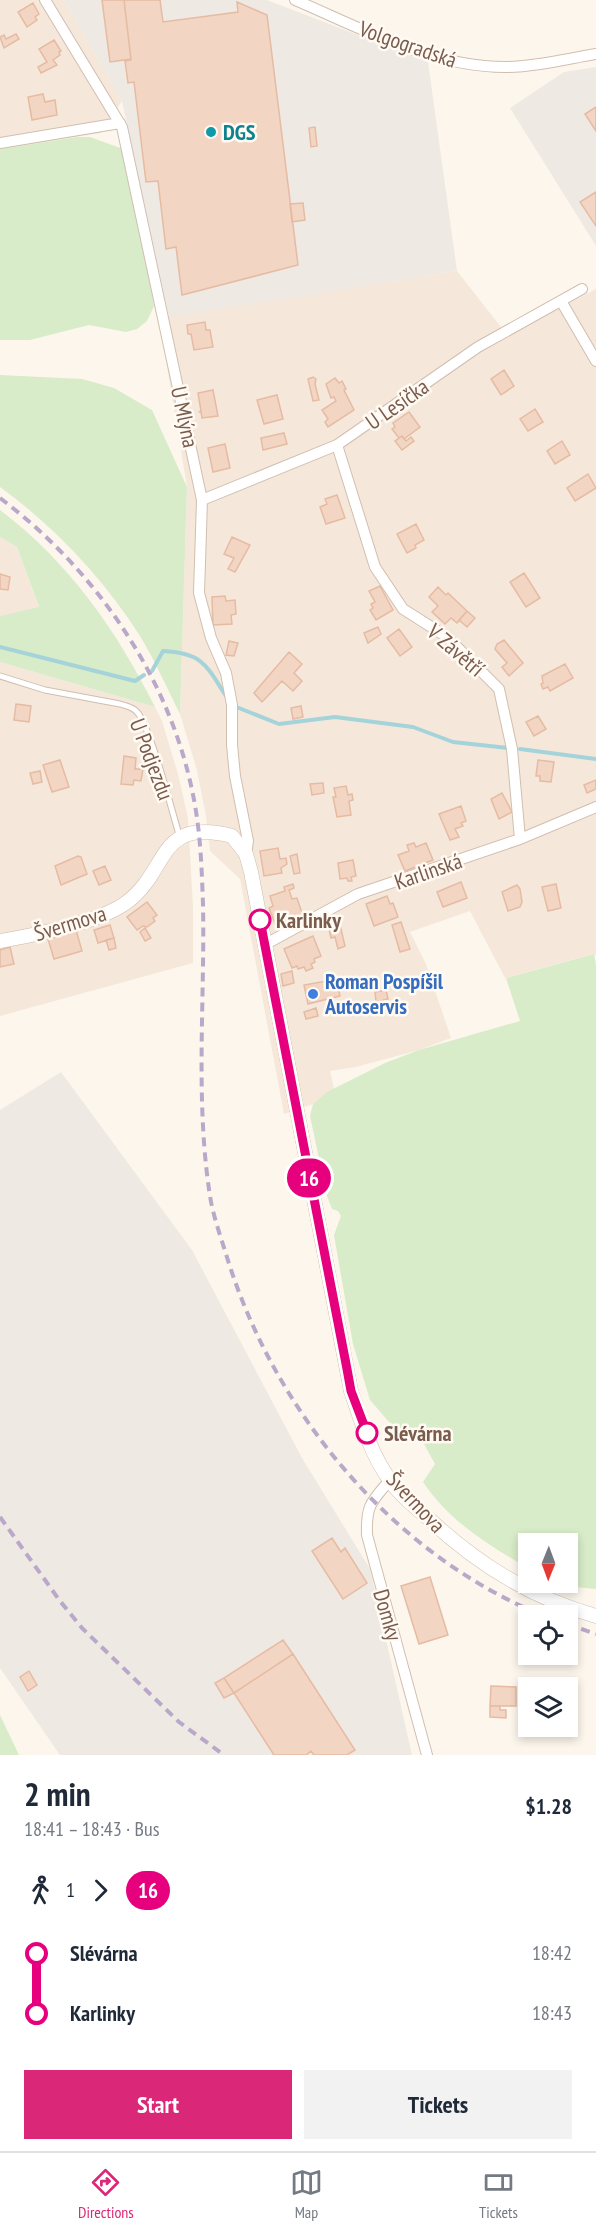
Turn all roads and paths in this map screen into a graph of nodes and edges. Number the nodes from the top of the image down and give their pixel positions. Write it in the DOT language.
graph roads {
  1 [pos="45,0"];
  2 [pos="295,0"];
  3 [pos="596,54"];
  4 [pos="120,123"];
  5 [pos="0,143"];
  6 [pos="582,290"];
  7 [pos="561,301"];
  8 [pos="596,362"];
  9 [pos="337,445"];
  10 [pos="202,500"];
  11 [pos="0,676"];
  12 [pos="596,807"];
  13 [pos="180,838"];
  14 [pos="520,839"];
  15 [pos="246,854"];
  16 [pos="0,941"];
  17 [pos="264,945"];
  18 [pos="390,1480"];
  19 [pos="596,1616"];
  20 [pos="427,1755"];
  1 -- 4 [label="street, U Mlýna"];
  2 -- 3 [label="street, Volgogradská"];
  4 -- 5 [label="street"];
  4 -- 10 [label="street, U Mlýna"];
  6 -- 7 [label="street, U Lesíčka"];
  7 -- 8 [label="street"];
  7 -- 9 [label="street, U Lesíčka"];
  9 -- 10 [label="street, U Lesíčka"];
  9 -- 14 [label="street, V Závětří"];
  10 -- 15 [label="street, U Mlýna"];
  11 -- 13 [label="lane, U Podjezdu"];
  12 -- 14 [label="street, Karlinská"];
  13 -- 15 [label="street"];
  13 -- 16 [label="street, Švermova"];
  14 -- 17 [label="street, Karlinská"];
  15 -- 17 [label="street, Švermova"];
  17 -- 18 [label="street, Švermova"];
  18 -- 19 [label="street, Švermova"];
  18 -- 20 [label="street, Domky"];
}
